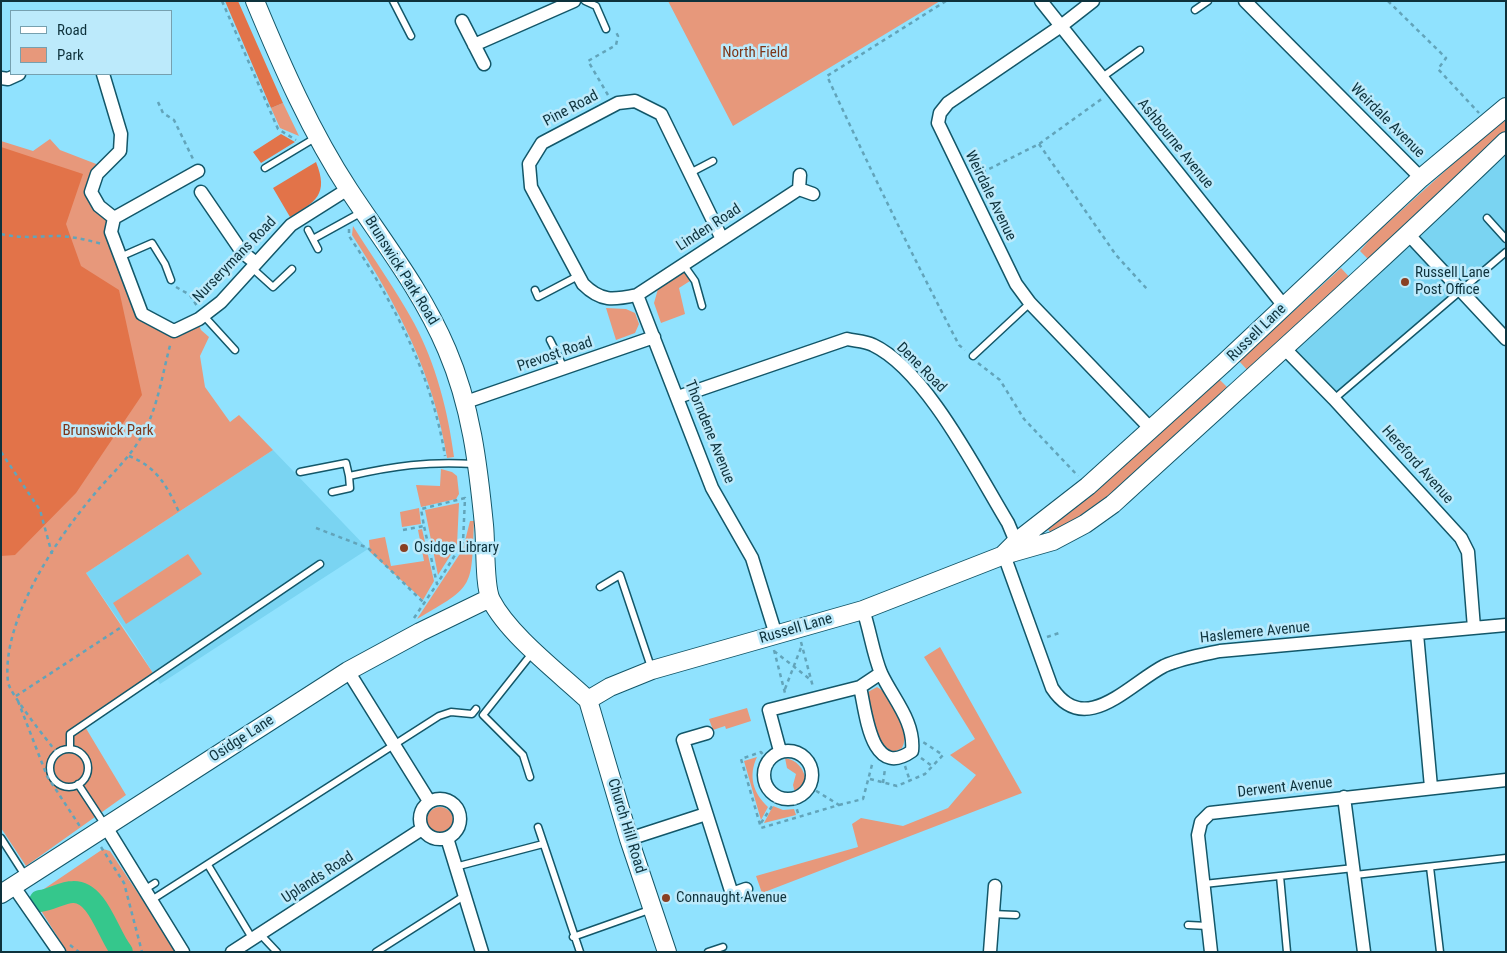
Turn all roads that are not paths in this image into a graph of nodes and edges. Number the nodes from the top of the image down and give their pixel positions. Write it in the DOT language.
graph roads {
  1 [pos="255,1"];
  2 [pos="393,1"];
  3 [pos="574,1"];
  4 [pos="585,1"];
  5 [pos="1041,1"];
  6 [pos="1093,1"];
  7 [pos="1208,1"];
  8 [pos="1245,1"];
  9 [pos="1195,10"];
  10 [pos="462,21"];
  11 [pos="606,26"];
  12 [pos="1061,26"];
  13 [pos="411,36"];
  14 [pos="474,45"];
  15 [pos="1140,50"];
  16 [pos="484,64"];
  17 [pos="17,75"];
  18 [pos="103,75"];
  19 [pos="1,78"];
  20 [pos="1102,78"];
  21 [pos="1506,106"];
  22 [pos="311,140"];
  23 [pos="1505,144"];
  24 [pos="713,161"];
  25 [pos="265,168"];
  26 [pos="198,171"];
  27 [pos="690,173"];
  28 [pos="800,175"];
  29 [pos="1421,178"];
  30 [pos="348,189"];
  31 [pos="798,189"];
  32 [pos="201,192"];
  33 [pos="813,194"];
  34 [pos="356,215"];
  35 [pos="114,218"];
  36 [pos="1487,218"];
  37 [pos="308,230"];
  38 [pos="1409,235"];
  39 [pos="722,238"];
  40 [pos="313,239"];
  41 [pos="1506,239"];
  42 [pos="318,249"];
  43 [pos="1506,252"];
  44 [pos="117,253"];
  45 [pos="1342,254"];
  46 [pos="683,264"];
  47 [pos="254,266"];
  48 [pos="292,269"];
  49 [pos="1362,275"];
  50 [pos="578,276"];
  51 [pos="171,280"];
  52 [pos="535,290"];
  53 [pos="1462,290"];
  54 [pos="636,295"];
  55 [pos="1030,303"];
  56 [pos="702,306"];
  57 [pos="1284,306"];
  58 [pos="204,316"];
  59 [pos="654,337"];
  60 [pos="1506,338"];
  61 [pos="550,340"];
  62 [pos="1285,348"];
  63 [pos="235,350"];
  64 [pos="973,356"];
  65 [pos="1224,363"];
  66 [pos="565,369"];
  67 [pos="1242,386"];
  68 [pos="678,397"];
  69 [pos="1334,399"];
  70 [pos="466,402"];
  71 [pos="1151,429"];
  72 [pos="478,465"];
  73 [pos="300,472"];
  74 [pos="349,476"];
  75 [pos="332,492"];
  76 [pos="1016,542"];
  77 [pos="1004,555"];
  78 [pos="320,564"];
  79 [pos="600,586"];
  80 [pos="490,598"];
  81 [pos="863,610"];
  82 [pos="1506,625"];
  83 [pos="1474,628"];
  84 [pos="1417,634"];
  85 [pos="773,641"];
  86 [pos="534,650"];
  87 [pos="652,670"];
  88 [pos="348,671"];
  89 [pos="881,673"];
  90 [pos="860,688"];
  91 [pos="588,700"];
  92 [pos="476,710"];
  93 [pos="707,733"];
  94 [pos="394,746"];
  95 [pos="70,749"];
  96 [pos="780,751"];
  97 [pos="530,777"];
  98 [pos="1506,780"];
  99 [pos="78,784"];
  100 [pos="1431,787"];
  101 [pos="1344,797"];
  102 [pos="429,801"];
  103 [pos="706,814"];
  104 [pos="106,827"];
  105 [pos="538,827"];
  106 [pos="422,829"];
  107 [pos="1,838"];
  108 [pos="447,838"];
  109 [pos="629,839"];
  110 [pos="543,844"];
  111 [pos="1506,858"];
  112 [pos="208,866"];
  113 [pos="455,867"];
  114 [pos="1430,867"];
  115 [pos="1354,871"];
  116 [pos="1280,876"];
  117 [pos="155,883"];
  118 [pos="1204,884"];
  119 [pos="14,886"];
  120 [pos="995,886"];
  121 [pos="746,889"];
  122 [pos="147,895"];
  123 [pos="464,896"];
  124 [pos="652,910"];
  125 [pos="1016,915"];
  126 [pos="989,919"];
  127 [pos="1188,925"];
  128 [pos="1208,926"];
  129 [pos="256,936"];
  130 [pos="574,937"];
  131 [pos="723,947"];
  132 [pos="59,952"];
  133 [pos="182,952"];
  134 [pos="232,952"];
  135 [pos="276,952"];
  136 [pos="376,952"];
  137 [pos="482,952"];
  138 [pos="580,952"];
  139 [pos="667,952"];
  140 [pos="708,952"];
  141 [pos="990,952"];
  142 [pos="1211,952"];
  143 [pos="1287,952"];
  144 [pos="1364,952"];
  145 [pos="1440,952"];
  1 -- 22 [label="main road, Brunswick Park Road"];
  2 -- 13 [label="lane"];
  3 -- 14 [label="street"];
  4 -- 11 [label="lane"];
  5 -- 12 [label="street, Ashbourne Avenue"];
  6 -- 12 [label="street, Weirdale Avenue"];
  7 -- 9 [label="lane"];
  8 -- 29 [label="street, Weirdale Avenue"];
  10 -- 14 [label="street"];
  12 -- 20 [label="street, Ashbourne Avenue"];
  12 -- 55 [label="street, Weirdale Avenue"];
  14 -- 16 [label="street"];
  15 -- 20 [label="lane"];
  17 -- 19 [label="street"];
  18 -- 35 [label="street"];
  20 -- 57 [label="street, Ashbourne Avenue"];
  21 -- 29 [label="main road, Russell Lane"];
  22 -- 25 [label="lane"];
  22 -- 30 [label="main road, Brunswick Park Road"];
  23 -- 38 [label="main road, Russell Lane"];
  24 -- 27 [label="lane"];
  26 -- 35 [label="street"];
  27 -- 39 [label="street, Pine Road"];
  27 -- 50 [label="street, Pine Road"];
  28 -- 31 [label="street"];
  29 -- 45 [label="main road, Russell Lane"];
  30 -- 34 [label="main road, Brunswick Park Road"];
  30 -- 47 [label="street, Nurserymans Road"];
  31 -- 33 [label="street"];
  31 -- 39 [label="street, Linden Road"];
  32 -- 47 [label="street"];
  34 -- 40 [label="lane"];
  34 -- 70 [label="main road, Brunswick Park Road"];
  35 -- 44 [label="street"];
  36 -- 41 [label="lane"];
  37 -- 40 [label="lane"];
  38 -- 49 [label="main road, Russell Lane"];
  38 -- 53 [label="street"];
  39 -- 46 [label="street, Linden Road"];
  40 -- 42 [label="lane"];
  43 -- 53 [label="lane"];
  44 -- 51 [label="lane"];
  44 -- 58 [label="street, Nurserymans Road"];
  45 -- 49 [label="main road"];
  45 -- 57 [label="main road, Russell Lane"];
  46 -- 54 [label="street, Linden Road"];
  46 -- 56 [label="lane"];
  47 -- 48 [label="lane"];
  47 -- 58 [label="street, Nurserymans Road"];
  49 -- 62 [label="main road, Russell Lane"];
  50 -- 52 [label="lane"];
  50 -- 54 [label="street, Pine Road"];
  53 -- 60 [label="street"];
  53 -- 69 [label="lane"];
  54 -- 59 [label="street, Thorndene Avenue"];
  55 -- 64 [label="lane"];
  55 -- 71 [label="street, Weirdale Avenue"];
  57 -- 65 [label="main road, Russell Lane"];
  58 -- 63 [label="lane"];
  59 -- 66 [label="street, Prevost Road"];
  59 -- 68 [label="street, Thorndene Avenue"];
  61 -- 66 [label="lane"];
  62 -- 67 [label="main road, Russell Lane"];
  62 -- 69 [label="street, Hereford Avenue"];
  65 -- 67 [label="main road"];
  65 -- 71 [label="main road, Russell Lane"];
  66 -- 70 [label="street, Prevost Road"];
  67 -- 77 [label="main road, Russell Lane"];
  68 -- 76 [label="street, Dene Road"];
  68 -- 85 [label="street, Thorndene Avenue"];
  69 -- 83 [label="street, Hereford Avenue"];
  70 -- 72 [label="main road, Brunswick Park Road"];
  71 -- 76 [label="main road, Russell Lane"];
  72 -- 74 [label="lane"];
  72 -- 80 [label="main road, Brunswick Park Road"];
  73 -- 74 [label="lane"];
  74 -- 75 [label="lane"];
  76 -- 77 [label="main road, Russell Lane"];
  77 -- 81 [label="main road, Russell Lane"];
  77 -- 84 [label="street, Haslemere Avenue"];
  78 -- 95 [label="lane"];
  79 -- 87 [label="lane"];
  80 -- 86 [label="main road, Brunswick Park Road"];
  80 -- 88 [label="main road, Osidge Lane"];
  81 -- 85 [label="main road, Russell Lane"];
  81 -- 89 [label="street"];
  82 -- 83 [label="street, Haslemere Avenue"];
  83 -- 84 [label="street, Haslemere Avenue"];
  84 -- 100 [label="street"];
  85 -- 87 [label="main road, Russell Lane"];
  86 -- 91 [label="main road, Brunswick Park Road"];
  86 -- 97 [label="lane"];
  87 -- 91 [label="main road, Russell Lane"];
  88 -- 94 [label="street"];
  88 -- 104 [label="main road, Osidge Lane"];
  89 -- 90 [label="street"];
  89 -- 90 [label="street"];
  90 -- 96 [label="street"];
  91 -- 109 [label="main road, Church Hill Road"];
  92 -- 94 [label="lane"];
  93 -- 103 [label="street"];
  94 -- 102 [label="street"];
  94 -- 112 [label="lane"];
  95 -- 99 [label="lane"];
  95 -- 99 [label="lane"];
  96 -- 96 [label="street"];
  98 -- 100 [label="street, Derwent Avenue"];
  99 -- 104 [label="lane"];
  100 -- 101 [label="street, Derwent Avenue"];
  101 -- 115 [label="street"];
  101 -- 118 [label="street, Derwent Avenue"];
  102 -- 106 [label="street"];
  102 -- 108 [label="street"];
  103 -- 109 [label="street"];
  103 -- 121 [label="street"];
  104 -- 119 [label="main road, Osidge Lane"];
  104 -- 122 [label="street"];
  105 -- 110 [label="lane"];
  106 -- 108 [label="street"];
  106 -- 129 [label="street, Uplands Road"];
  107 -- 119 [label="lane"];
  108 -- 113 [label="street"];
  109 -- 124 [label="main road, Church Hill Road"];
  110 -- 113 [label="lane"];
  110 -- 130 [label="lane"];
  111 -- 114 [label="lane"];
  112 -- 122 [label="lane"];
  112 -- 129 [label="lane"];
  113 -- 123 [label="street"];
  114 -- 115 [label="lane"];
  114 -- 145 [label="lane"];
  115 -- 116 [label="lane"];
  115 -- 144 [label="street"];
  116 -- 118 [label="lane"];
  116 -- 143 [label="lane"];
  117 -- 122 [label="lane"];
  118 -- 128 [label="street, Derwent Avenue"];
  119 -- 132 [label="street"];
  120 -- 126 [label="street"];
  122 -- 133 [label="street"];
  123 -- 136 [label="lane"];
  123 -- 137 [label="street"];
  124 -- 130 [label="lane"];
  124 -- 139 [label="main road, Church Hill Road"];
  125 -- 126 [label="lane"];
  126 -- 141 [label="street"];
  127 -- 128 [label="lane"];
  128 -- 142 [label="street, Derwent Avenue"];
  129 -- 134 [label="street, Uplands Road"];
  129 -- 135 [label="lane"];
  130 -- 138 [label="lane"];
  131 -- 140 [label="lane"];
}
